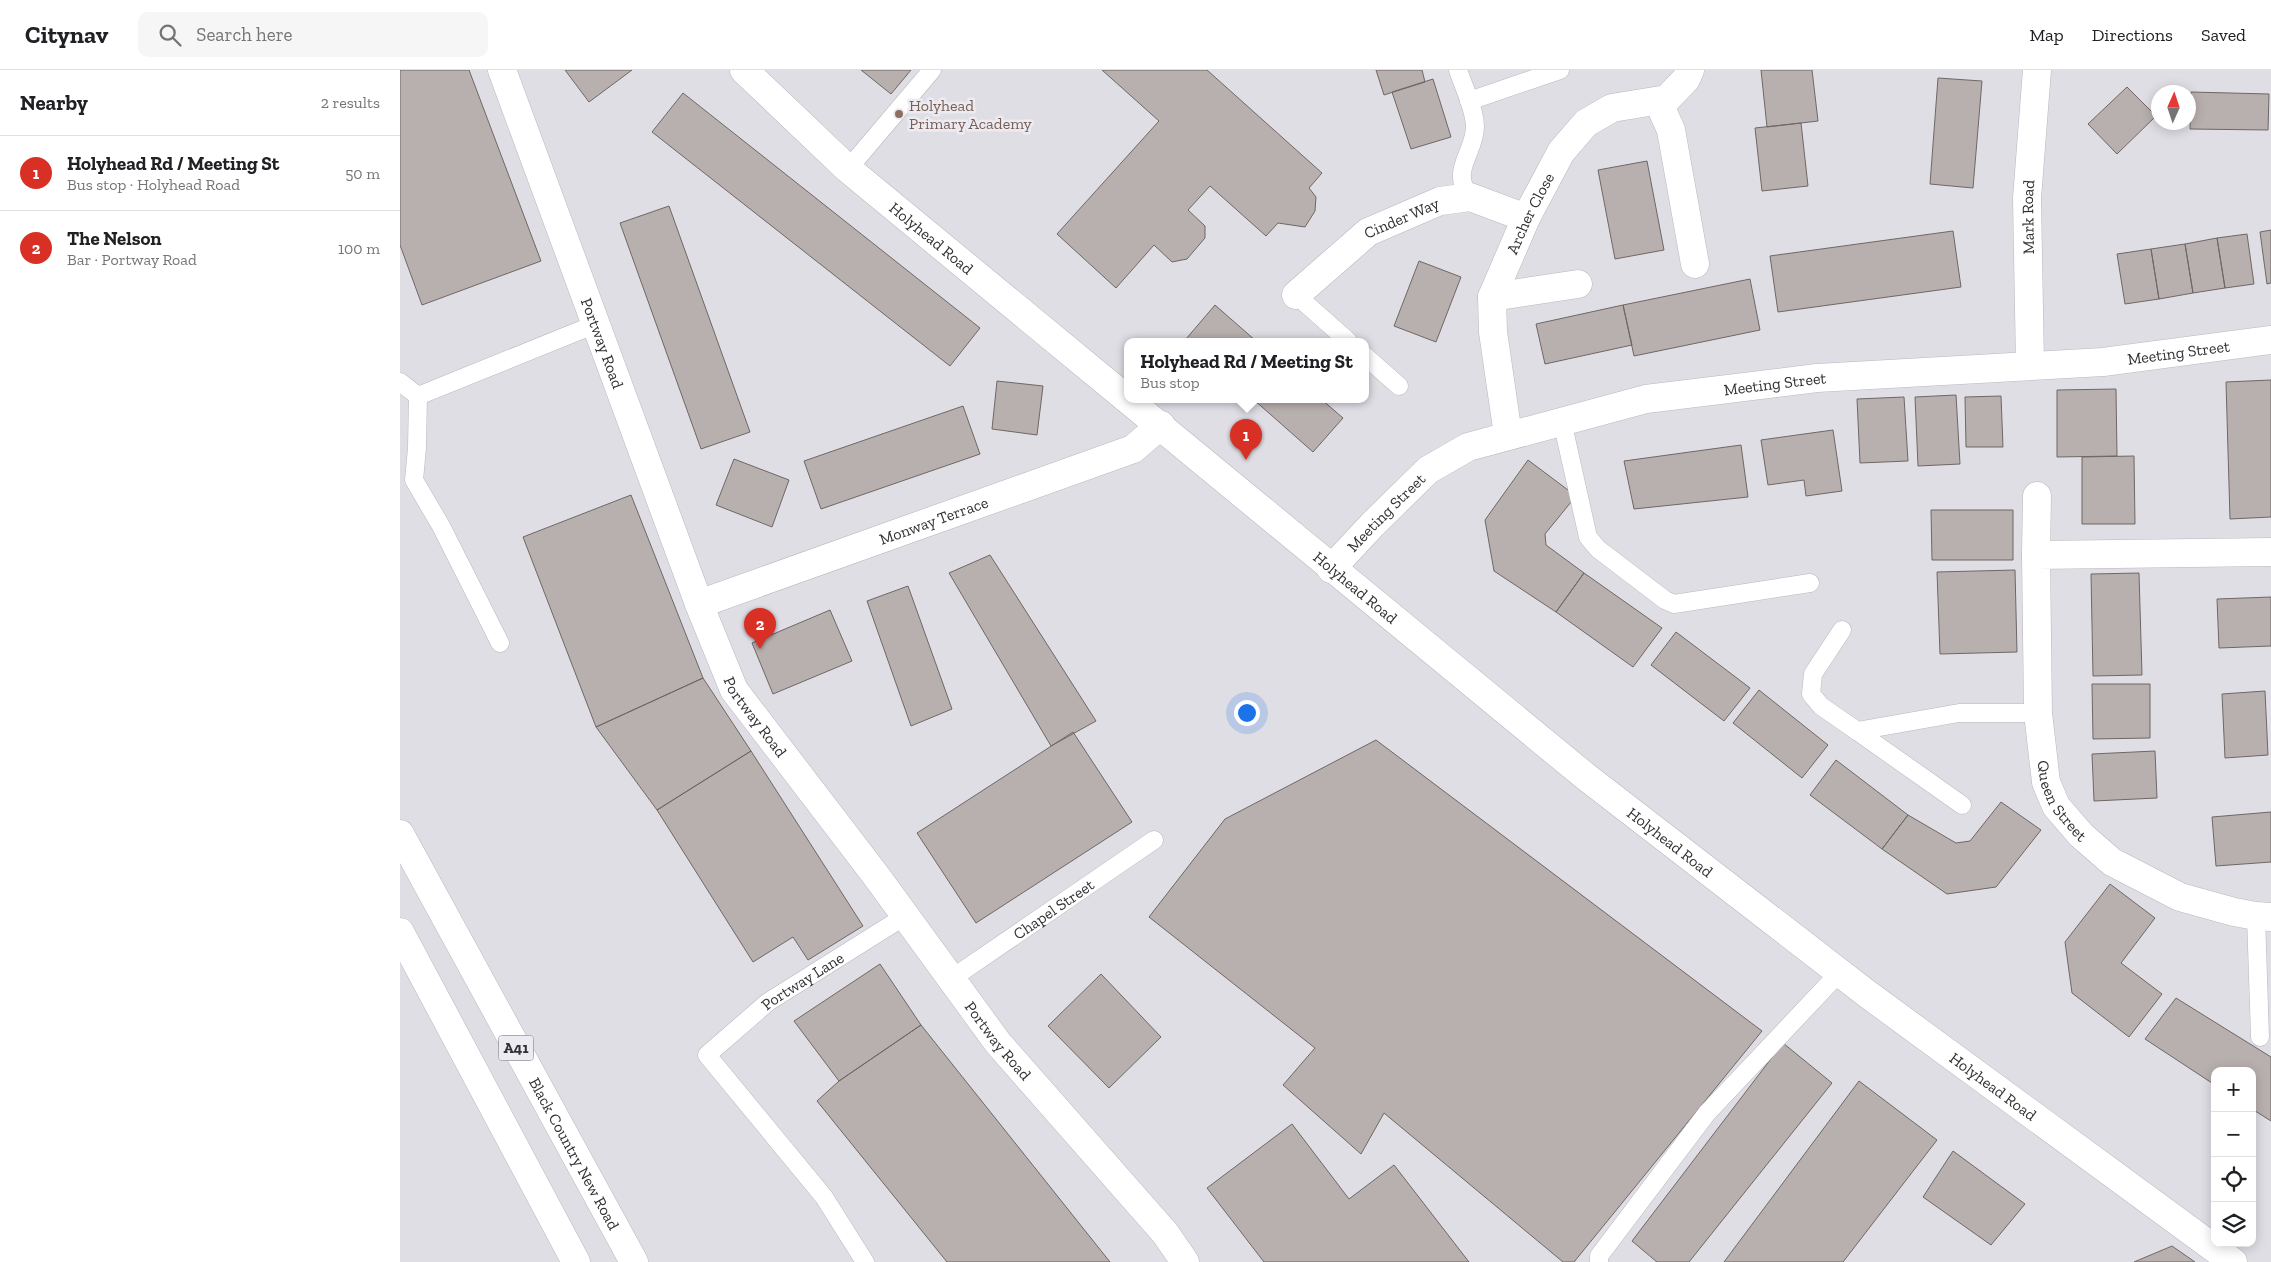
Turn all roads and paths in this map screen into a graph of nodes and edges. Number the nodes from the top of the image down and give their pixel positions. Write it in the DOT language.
graph roads {
  1 [pos="502,70"];
  2 [pos="744,70"];
  3 [pos="932,70"];
  4 [pos="1458,70"];
  5 [pos="1560,70"];
  6 [pos="1690,70"];
  7 [pos="2037,70"];
  8 [pos="1469,101"];
  9 [pos="1658,101"];
  10 [pos="848,169"];
  11 [pos="1470,196"];
  12 [pos="1526,218"];
  13 [pos="1695,264"];
  14 [pos="1578,284"];
  15 [pos="1296,295"];
  16 [pos="1492,297"];
  17 [pos="596,324"];
  18 [pos="1345,338"];
  19 [pos="2271,340"];
  20 [pos="1369,360"];
  21 [pos="2030,365"];
  22 [pos="400,382"];
  23 [pos="1398,386"];
  24 [pos="418,396"];
  25 [pos="1124,397"];
  26 [pos="1132,403"];
  27 [pos="1562,421"];
  28 [pos="1161,425"];
  29 [pos="1508,434"];
  30 [pos="2037,496"];
  31 [pos="2271,552"];
  32 [pos="2036,555"];
  33 [pos="1331,569"];
  34 [pos="1810,583"];
  35 [pos="699,604"];
  36 [pos="1842,630"];
  37 [pos="500,643"];
  38 [pos="2038,713"];
  39 [pos="1857,731"];
  40 [pos="1962,805"];
  41 [pos="400,834"];
  42 [pos="1154,840"];
  43 [pos="905,916"];
  44 [pos="2264,916"];
  45 [pos="400,932"];
  46 [pos="1839,973"];
  47 [pos="951,979"];
  48 [pos="2260,1037"];
  49 [pos="576,1262"];
  50 [pos="634,1262"];
  51 [pos="865,1262"];
  52 [pos="1185,1262"];
  53 [pos="1599,1262"];
  54 [pos="2233,1262"];
  1 -- 17 [label="main road, Portway Road"];
  2 -- 10 [label="main road, Holyhead Road"];
  3 -- 10 [label="lane"];
  4 -- 8 [label="lane"];
  5 -- 8 [label="lane"];
  6 -- 9 [label="main road, Archer Close"];
  7 -- 21 [label="main road, Mark Road"];
  8 -- 11 [label="lane"];
  9 -- 12 [label="main road, Archer Close"];
  9 -- 13 [label="main road"];
  10 -- 25 [label="main road, Holyhead Road"];
  11 -- 12 [label="main road, Cinder Way"];
  11 -- 15 [label="main road, Cinder Way"];
  12 -- 16 [label="main road, Archer Close"];
  14 -- 16 [label="main road"];
  15 -- 18 [label="lane"];
  16 -- 29 [label="main road, Archer Close"];
  17 -- 24 [label="lane"];
  17 -- 35 [label="main road, Portway Road"];
  19 -- 21 [label="main road, Meeting Street"];
  20 -- 23 [label="lane"];
  21 -- 27 [label="main road, Meeting Street"];
  22 -- 24 [label="lane"];
  24 -- 37 [label="lane"];
  26 -- 28 [label="main road, Holyhead Road"];
  27 -- 29 [label="main road, Meeting Street"];
  27 -- 34 [label="lane"];
  28 -- 33 [label="main road, Holyhead Road"];
  28 -- 35 [label="main road, Monway Terrace"];
  29 -- 33 [label="main road, Meeting Street"];
  30 -- 32 [label="main road, Queen Street"];
  31 -- 32 [label="main road"];
  32 -- 38 [label="main road, Queen Street"];
  33 -- 46 [label="main road, Holyhead Road"];
  35 -- 43 [label="main road, Portway Road"];
  36 -- 39 [label="lane"];
  38 -- 39 [label="lane"];
  38 -- 44 [label="main road, Queen Street"];
  39 -- 40 [label="lane"];
  41 -- 50 [label="main road, Black Country New Road / A41"];
  42 -- 47 [label="lane, Chapel Street"];
  43 -- 47 [label="main road, Portway Road"];
  43 -- 51 [label="lane, Portway Lane"];
  44 -- 48 [label="lane"];
  45 -- 49 [label="main road"];
  46 -- 53 [label="lane"];
  46 -- 54 [label="main road, Holyhead Road"];
  47 -- 52 [label="main road, Portway Road"];
}
